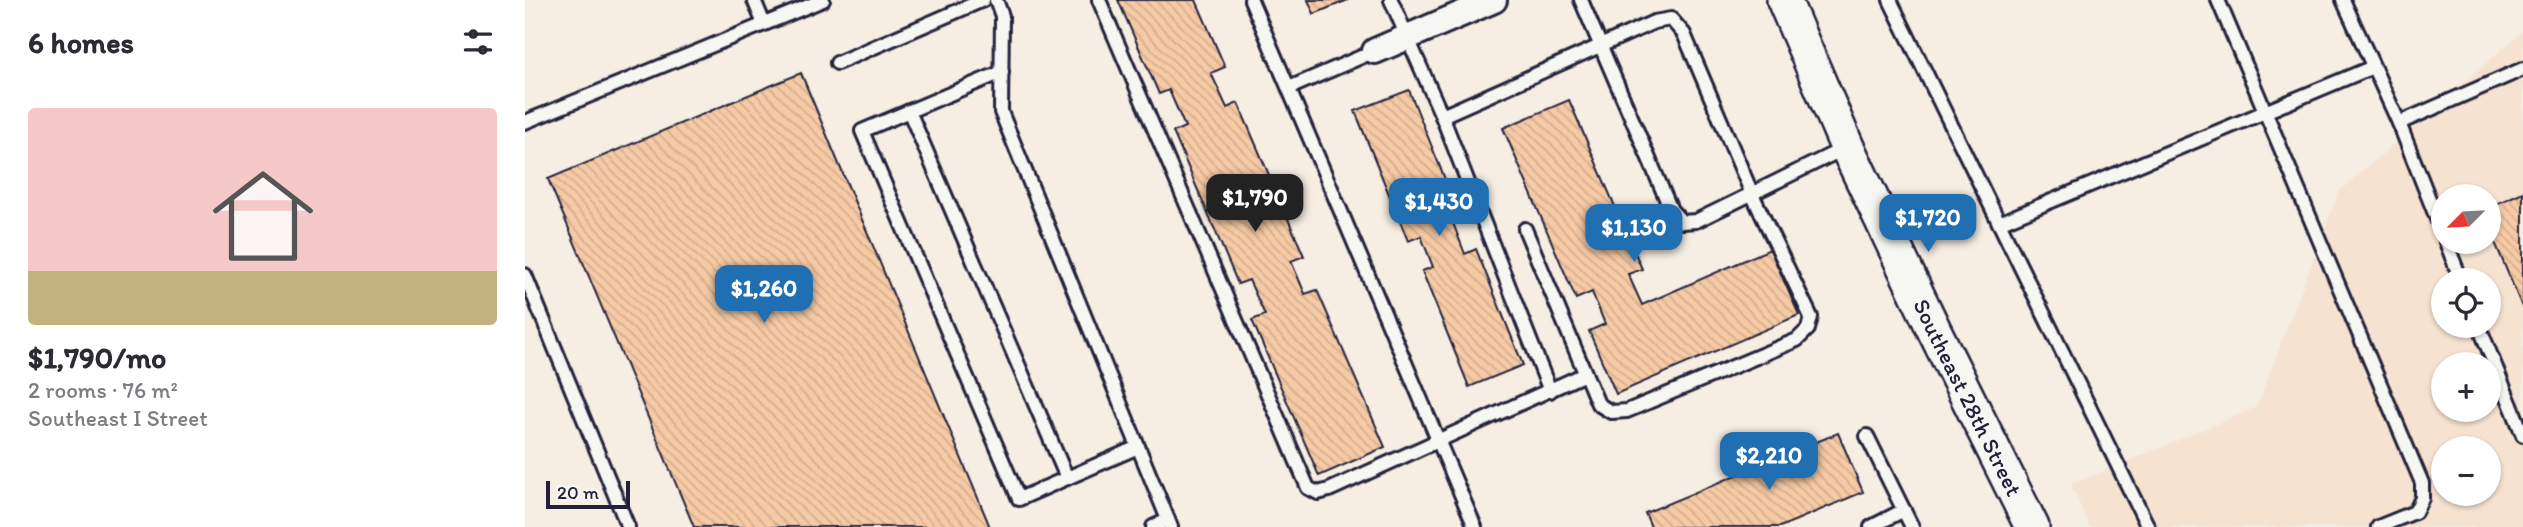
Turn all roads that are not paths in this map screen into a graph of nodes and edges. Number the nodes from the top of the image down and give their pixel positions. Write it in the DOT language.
graph roads {
  1 [pos="754,0"];
  2 [pos="823,0"];
  3 [pos="983,0"];
  4 [pos="996,0"];
  5 [pos="1099,0"];
  6 [pos="1251,0"];
  7 [pos="1391,0"];
  8 [pos="1494,0"];
  9 [pos="1581,0"];
  10 [pos="1784,0"];
  11 [pos="1890,0"];
  12 [pos="2218,0"];
  13 [pos="2343,0"];
  14 [pos="764,24"];
  15 [pos="1407,37"];
  16 [pos="1601,46"];
  17 [pos="1375,51"];
  18 [pos="837,64"];
  19 [pos="2373,67"];
  20 [pos="2523,69"];
  21 [pos="1002,72"];
  22 [pos="1289,88"];
  23 [pos="909,111"];
  24 [pos="2265,112"];
  25 [pos="1442,116"];
  26 [pos="525,122"];
  27 [pos="2399,123"];
  28 [pos="1847,147"];
  29 [pos="1752,194"];
  30 [pos="2431,204"];
  31 [pos="1999,223"];
  32 [pos="1525,229"];
  33 [pos="525,275"];
  34 [pos="2484,338"];
  35 [pos="1585,374"];
  36 [pos="1550,391"];
  37 [pos="2523,435"];
  38 [pos="1867,436"];
  39 [pos="1438,441"];
  40 [pos="1138,447"];
  41 [pos="1067,478"];
  42 [pos="1903,510"];
  43 [pos="1169,524"];
  44 [pos="628,527"];
  45 [pos="1153,527"];
  46 [pos="1475,527"];
  47 [pos="1871,527"];
  48 [pos="1912,527"];
  49 [pos="2032,527"];
  50 [pos="2148,527"];
  51 [pos="2378,527"];
  1 -- 14 [label="lane"];
  2 -- 14 [label="lane"];
  3 -- 18 [label="lane"];
  4 -- 21 [label="lane"];
  5 -- 39 [label="lane"];
  6 -- 22 [label="lane"];
  7 -- 15 [label="lane"];
  8 -- 15 [label="street"];
  9 -- 16 [label="lane"];
  10 -- 28 [label="main road, Southeast 28th Street"];
  11 -- 31 [label="lane"];
  12 -- 24 [label="lane"];
  13 -- 19 [label="lane"];
  14 -- 26 [label="lane"];
  15 -- 17 [label="street"];
  15 -- 25 [label="lane"];
  16 -- 25 [label="lane"];
  16 -- 29 [label="lane"];
  16 -- 29 [label="lane"];
  17 -- 22 [label="lane"];
  19 -- 24 [label="lane"];
  19 -- 27 [label="lane"];
  20 -- 27 [label="lane"];
  21 -- 23 [label="lane"];
  21 -- 40 [label="lane"];
  22 -- 39 [label="lane"];
  23 -- 41 [label="lane"];
  23 -- 41 [label="lane"];
  24 -- 31 [label="lane"];
  24 -- 51 [label="lane"];
  25 -- 36 [label="lane"];
  27 -- 30 [label="lane"];
  28 -- 29 [label="lane"];
  28 -- 49 [label="main road, Southeast 28th Street"];
  29 -- 35 [label="lane"];
  31 -- 50 [label="lane"];
  32 -- 35 [label="lane"];
  33 -- 44 [label="lane"];
  34 -- 37 [label="lane"];
  35 -- 36 [label="lane"];
  36 -- 39 [label="lane"];
  38 -- 42 [label="lane"];
  39 -- 46 [label="lane"];
  40 -- 41 [label="lane"];
  40 -- 43 [label="lane"];
  42 -- 47 [label="lane"];
  42 -- 48 [label="lane"];
  43 -- 45 [label="lane"];
}
